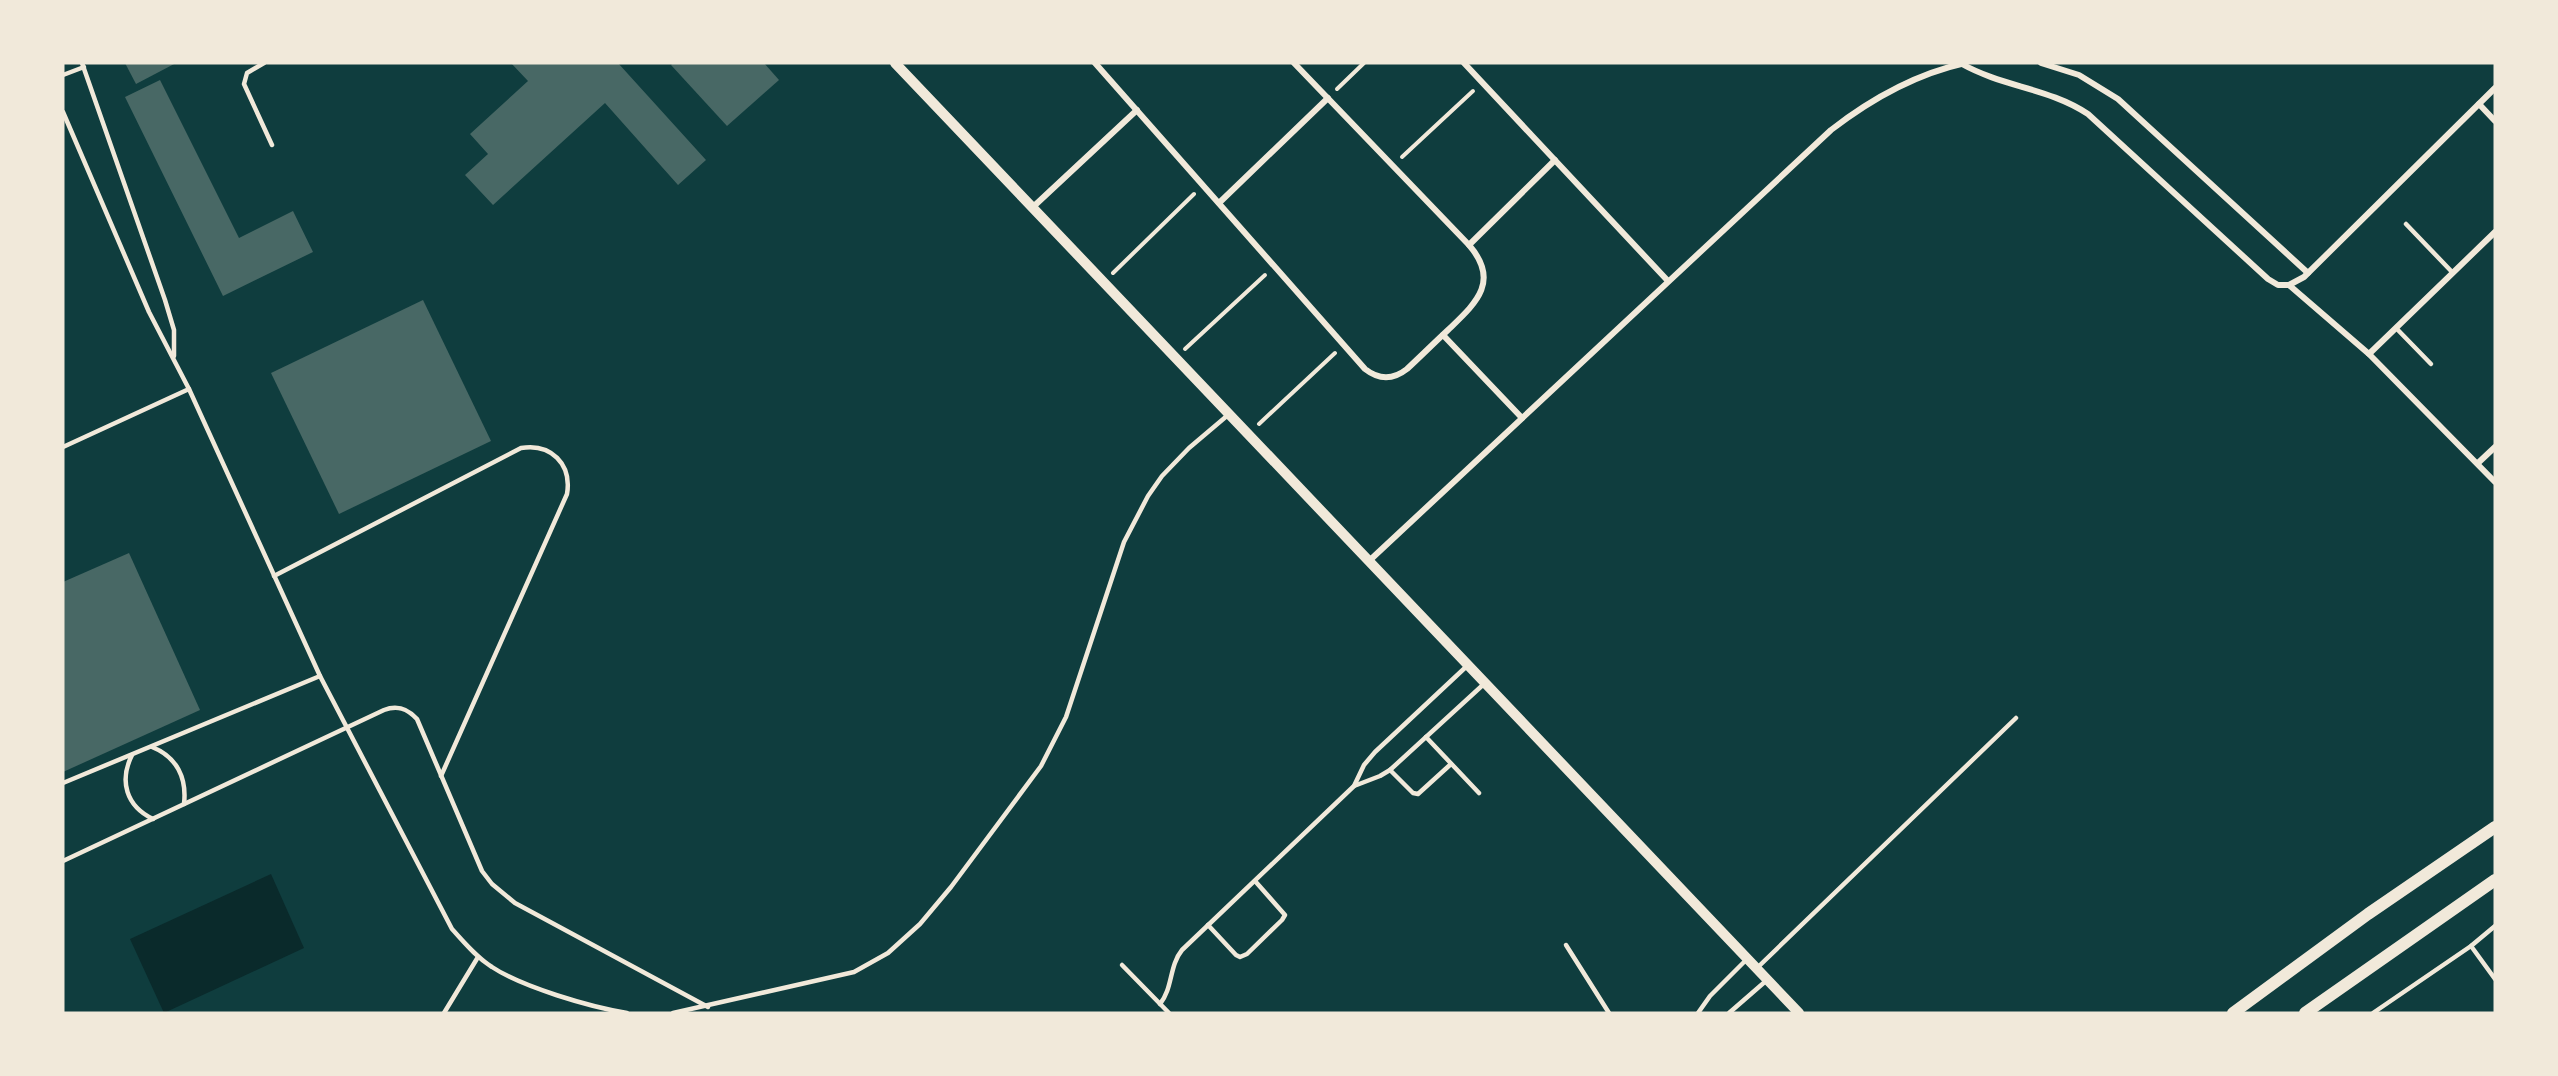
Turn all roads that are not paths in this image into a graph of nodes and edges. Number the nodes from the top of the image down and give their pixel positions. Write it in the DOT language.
graph roads {
  1 [pos="264,63"];
  2 [pos="895,63"];
  3 [pos="1095,63"];
  4 [pos="1294,63"];
  5 [pos="1464,63"];
  6 [pos="1963,63"];
  7 [pos="2041,63"];
  8 [pos="83,65"];
  9 [pos="63,75"];
  10 [pos="2495,88"];
  11 [pos="1328,98"];
  12 [pos="2479,104"];
  13 [pos="1137,110"];
  14 [pos="63,112"];
  15 [pos="2495,121"];
  16 [pos="272,145"];
  17 [pos="1555,160"];
  18 [pos="1219,203"];
  19 [pos="1033,207"];
  20 [pos="2406,224"];
  21 [pos="2495,232"];
  22 [pos="1469,245"];
  23 [pos="2308,273"];
  24 [pos="2453,273"];
  25 [pos="1668,281"];
  26 [pos="2289,285"];
  27 [pos="2396,328"];
  28 [pos="1443,335"];
  29 [pos="2369,354"];
  30 [pos="174,359"];
  31 [pos="2431,364"];
  32 [pos="189,389"];
  33 [pos="1228,415"];
  34 [pos="1522,418"];
  35 [pos="63,447"];
  36 [pos="2495,447"];
  37 [pos="2478,463"];
  38 [pos="2495,482"];
  39 [pos="1369,561"];
  40 [pos="274,576"];
  41 [pos="1468,665"];
  42 [pos="320,676"];
  43 [pos="1485,683"];
  44 [pos="2016,718"];
  45 [pos="347,728"];
  46 [pos="1426,737"];
  47 [pos="152,747"];
  48 [pos="132,755"];
  49 [pos="1451,764"];
  50 [pos="1390,770"];
  51 [pos="441,777"];
  52 [pos="63,783"];
  53 [pos="1354,786"];
  54 [pos="1479,793"];
  55 [pos="184,804"];
  56 [pos="153,819"];
  57 [pos="2495,827"];
  58 [pos="63,861"];
  59 [pos="2495,880"];
  60 [pos="1255,881"];
  61 [pos="1208,925"];
  62 [pos="2495,926"];
  63 [pos="1566,945"];
  64 [pos="2471,946"];
  65 [pos="478,957"];
  66 [pos="1747,959"];
  67 [pos="1122,965"];
  68 [pos="1756,968"];
  69 [pos="2495,978"];
  70 [pos="1767,980"];
  71 [pos="1160,1004"];
  72 [pos="708,1007"];
  73 [pos="444,1013"];
  74 [pos="627,1013"];
  75 [pos="673,1013"];
  76 [pos="1169,1013"];
  77 [pos="1609,1013"];
  78 [pos="1698,1013"];
  79 [pos="1729,1013"];
  80 [pos="1799,1013"];
  81 [pos="2233,1013"];
  82 [pos="2305,1013"];
  83 [pos="2373,1013"];
  1 -- 16 [label="lane"];
  2 -- 19 [label="street"];
  3 -- 13 [label="street"];
  4 -- 11 [label="street"];
  5 -- 17 [label="street"];
  6 -- 25 [label="street"];
  6 -- 26 [label="street"];
  7 -- 23 [label="street"];
  8 -- 9 [label="lane"];
  8 -- 30 [label="lane"];
  10 -- 12 [label="street"];
  11 -- 18 [label="street"];
  11 -- 22 [label="street"];
  12 -- 15 [label="street"];
  12 -- 23 [label="street"];
  13 -- 18 [label="street"];
  13 -- 19 [label="street"];
  14 -- 30 [label="lane"];
  17 -- 22 [label="street"];
  17 -- 25 [label="street"];
  18 -- 28 [label="street"];
  19 -- 33 [label="street"];
  20 -- 24 [label="lane"];
  21 -- 24 [label="street"];
  22 -- 28 [label="street"];
  23 -- 26 [label="street"];
  24 -- 27 [label="street"];
  25 -- 34 [label="street"];
  26 -- 29 [label="street"];
  27 -- 29 [label="street"];
  27 -- 31 [label="lane"];
  28 -- 34 [label="street"];
  29 -- 37 [label="street"];
  30 -- 32 [label="lane"];
  32 -- 35 [label="lane"];
  32 -- 40 [label="lane"];
  33 -- 39 [label="street"];
  33 -- 72 [label="lane"];
  34 -- 39 [label="street"];
  36 -- 37 [label="street"];
  37 -- 38 [label="street"];
  39 -- 41 [label="street"];
  40 -- 42 [label="lane"];
  40 -- 51 [label="lane"];
  41 -- 43 [label="street"];
  41 -- 53 [label="lane"];
  42 -- 45 [label="lane"];
  42 -- 47 [label="lane"];
  43 -- 46 [label="lane"];
  43 -- 66 [label="street"];
  44 -- 68 [label="lane"];
  45 -- 51 [label="lane"];
  45 -- 55 [label="lane"];
  45 -- 65 [label="lane"];
  46 -- 49 [label="lane"];
  46 -- 50 [label="lane"];
  47 -- 48 [label="lane"];
  47 -- 55 [label="lane"];
  48 -- 52 [label="lane"];
  48 -- 56 [label="lane"];
  49 -- 50 [label="lane"];
  49 -- 54 [label="lane"];
  50 -- 53 [label="lane"];
  51 -- 72 [label="lane"];
  53 -- 60 [label="lane"];
  55 -- 56 [label="lane"];
  56 -- 58 [label="lane"];
  57 -- 81 [label="main road"];
  59 -- 82 [label="main road"];
  60 -- 61 [label="lane"];
  60 -- 61 [label="lane"];
  61 -- 71 [label="lane"];
  62 -- 64 [label="lane"];
  63 -- 77 [label="lane"];
  64 -- 69 [label="lane"];
  64 -- 83 [label="lane"];
  65 -- 73 [label="lane"];
  65 -- 74 [label="lane"];
  66 -- 68 [label="street"];
  66 -- 78 [label="lane"];
  67 -- 71 [label="lane"];
  68 -- 70 [label="street"];
  70 -- 79 [label="lane"];
  70 -- 80 [label="street"];
  71 -- 76 [label="lane"];
  72 -- 75 [label="lane"];
}
